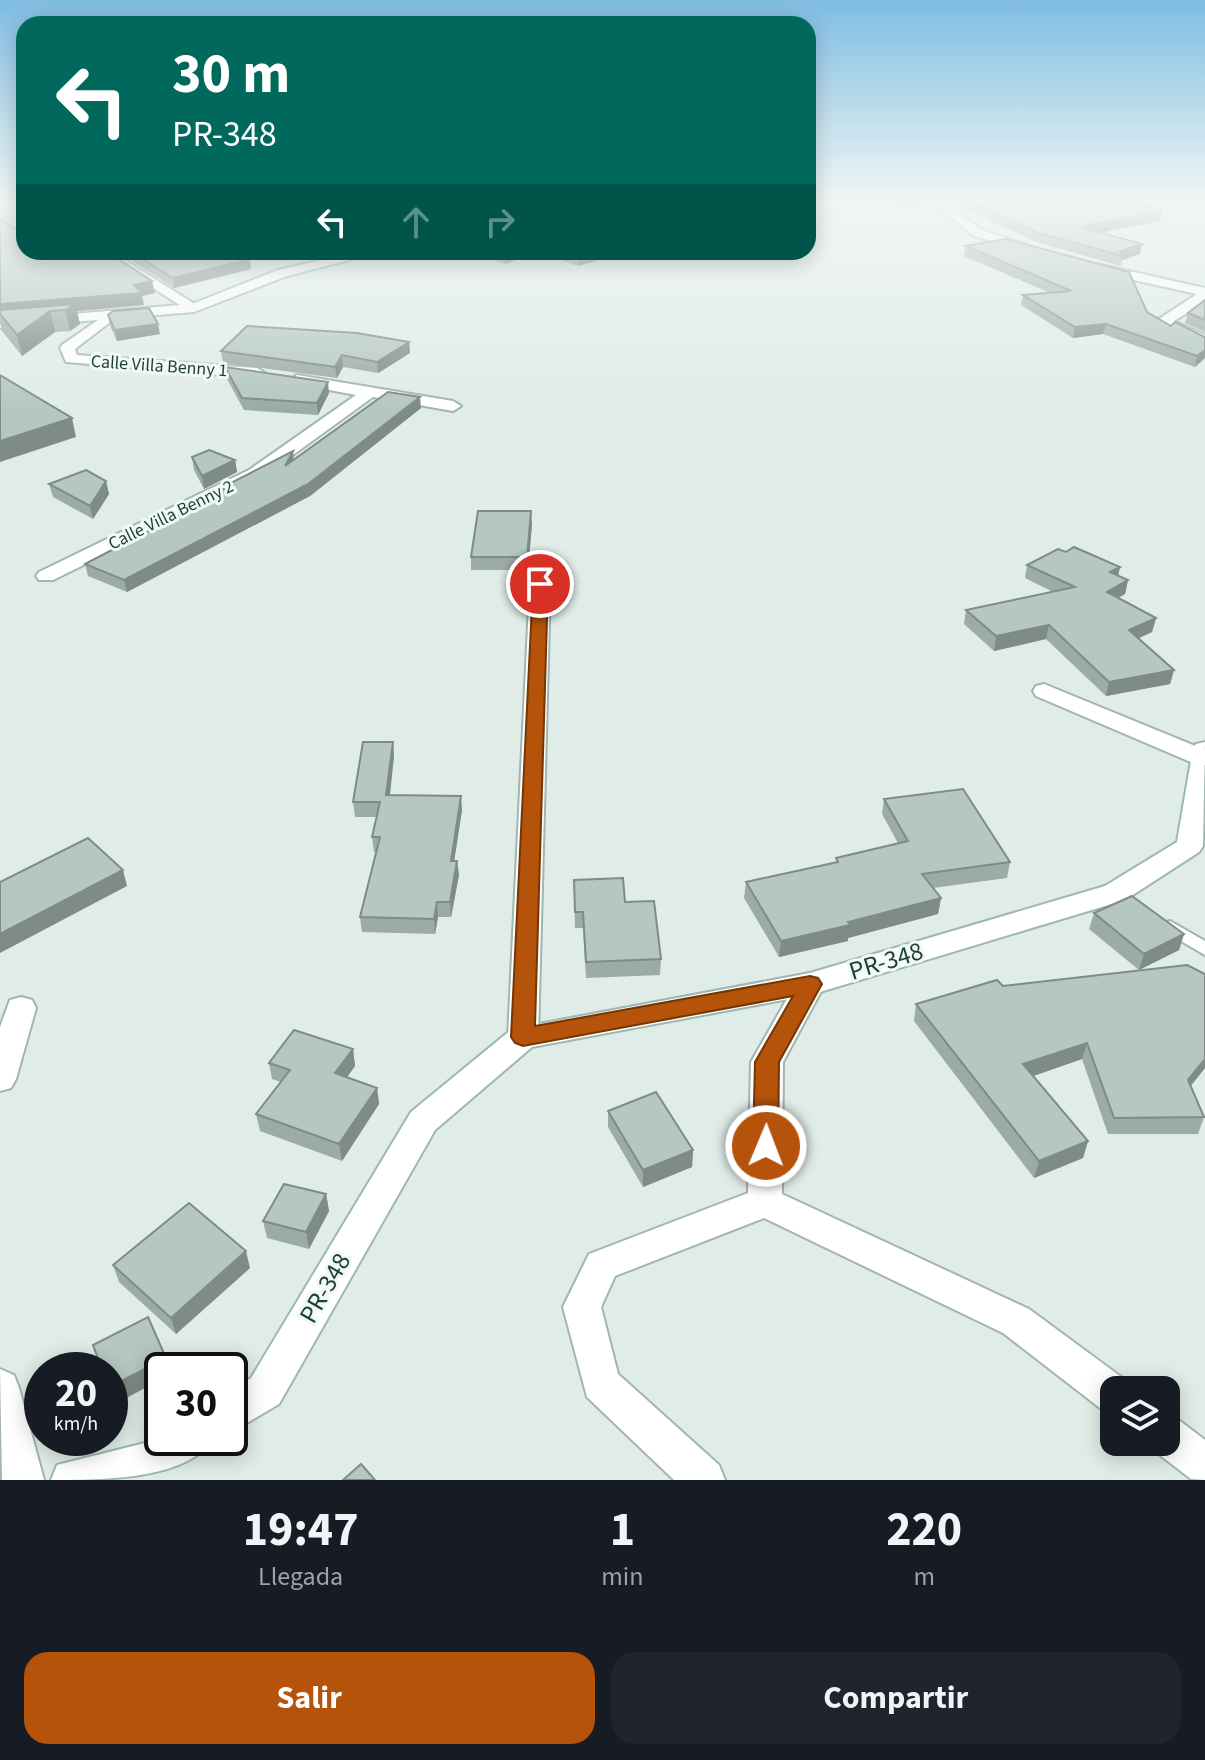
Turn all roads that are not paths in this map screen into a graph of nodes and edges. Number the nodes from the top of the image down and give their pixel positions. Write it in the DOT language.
graph roads {
  1 [pos="132,270"];
  2 [pos="296,270"];
  3 [pos="1108,270"];
  4 [pos="1205,292"];
  5 [pos="194,308"];
  6 [pos="108,317"];
  7 [pos="0,324"];
  8 [pos="1205,341"];
  9 [pos="370,392"];
  10 [pos="453,406"];
  11 [pos="46,576"];
  12 [pos="540,584"];
  13 [pos="1044,691"];
  14 [pos="1204,754"];
  15 [pos="1154,917"];
  16 [pos="1205,949"];
  17 [pos="810,984"];
  18 [pos="21,1008"];
  19 [pos="523,1037"];
  20 [pos="0,1079"];
  21 [pos="765,1202"];
  22 [pos="1100,1384"];
  23 [pos="0,1388"];
  24 [pos="248,1402"];
  25 [pos="1180,1446"];
  26 [pos="166,1456"];
  27 [pos="1205,1465"];
  28 [pos="23,1480"];
  29 [pos="72,1480"];
  30 [pos="704,1480"];
  1 -- 5 [label="street"];
  2 -- 5 [label="street"];
  3 -- 4 [label="street"];
  4 -- 8 [label="street"];
  5 -- 6 [label="street"];
  6 -- 7 [label="street"];
  6 -- 9 [label="street, Calle Villa Benny 1"];
  9 -- 10 [label="street, Calle Villa Benny 1"];
  9 -- 11 [label="street, Calle Villa Benny 2"];
  12 -- 19 [label="street"];
  13 -- 14 [label="street"];
  14 -- 17 [label="street, PR-348 / PR-348"];
  15 -- 16 [label="lane"];
  17 -- 19 [label="street, PR-348 / PR-348"];
  17 -- 21 [label="street"];
  18 -- 20 [label="street"];
  19 -- 24 [label="street, PR-348 / PR-348"];
  21 -- 22 [label="street"];
  21 -- 30 [label="street"];
  23 -- 28 [label="street"];
  25 -- 27 [label="street"];
  26 -- 29 [label="street"];
}
